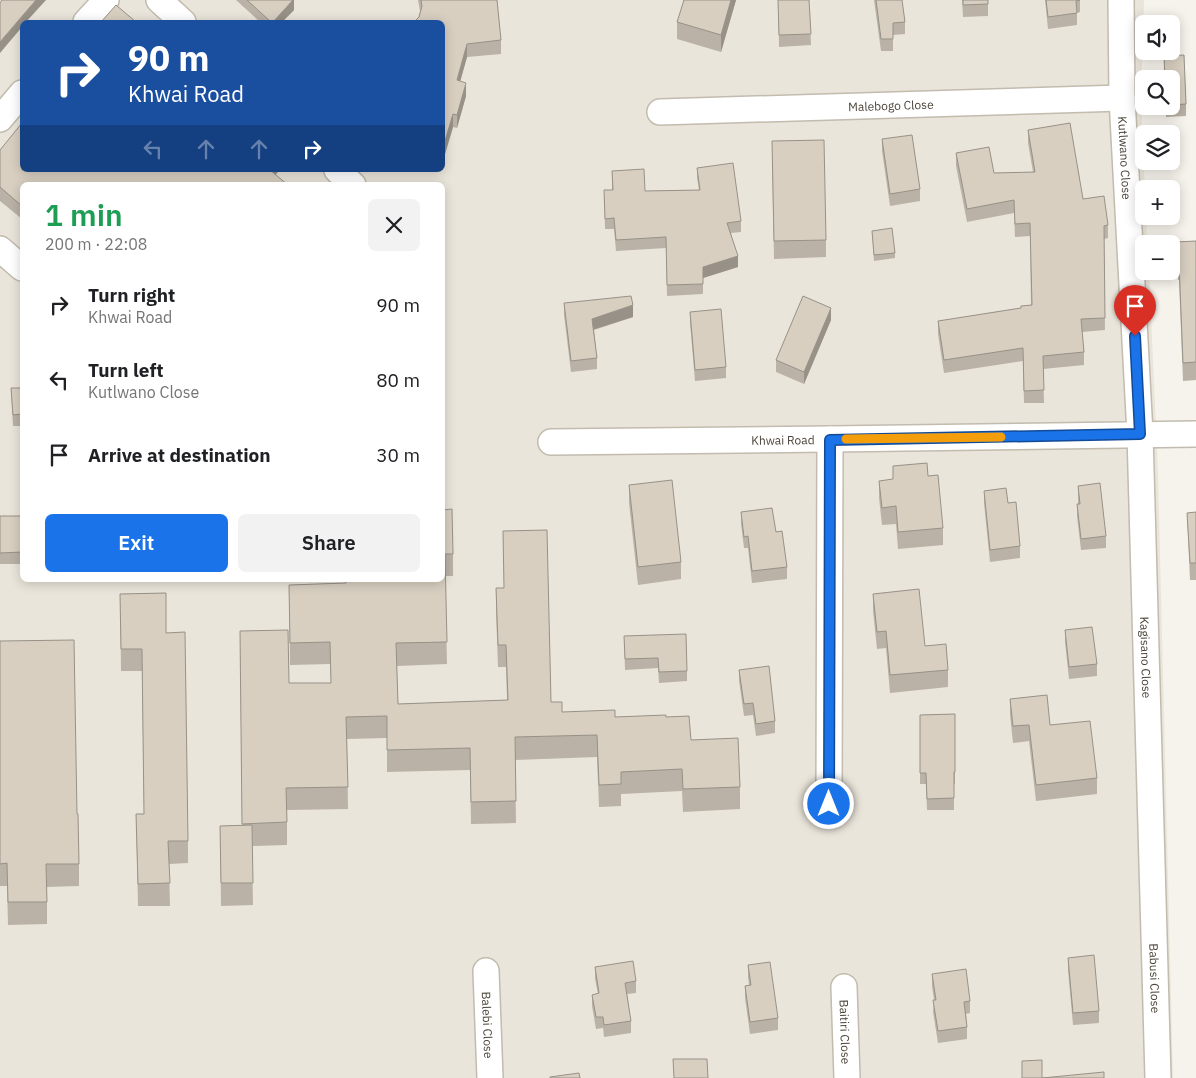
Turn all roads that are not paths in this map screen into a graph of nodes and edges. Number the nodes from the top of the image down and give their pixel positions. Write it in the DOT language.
graph roads {
  1 [pos="106,0"];
  2 [pos="159,0"];
  3 [pos="1121,0"];
  4 [pos="88,20"];
  5 [pos="181,20"];
  6 [pos="20,95"];
  7 [pos="1122,98"];
  8 [pos="660,112"];
  9 [pos="0,118"];
  10 [pos="339,172"];
  11 [pos="350,182"];
  12 [pos="0,249"];
  13 [pos="20,266"];
  14 [pos="1140,434"];
  15 [pos="1196,434"];
  16 [pos="830,440"];
  17 [pos="551,442"];
  18 [pos="829,804"];
  19 [pos="1153,878"];
  20 [pos="486,971"];
  21 [pos="844,987"];
  22 [pos="490,1078"];
  23 [pos="848,1078"];
  24 [pos="1158,1078"];
  1 -- 4 [label="street"];
  2 -- 5 [label="street"];
  3 -- 7 [label="street, Kutlwano Close"];
  6 -- 9 [label="street"];
  7 -- 8 [label="street, Malebogo Close"];
  7 -- 14 [label="street, Kutlwano Close"];
  10 -- 11 [label="street"];
  12 -- 13 [label="street"];
  14 -- 15 [label="street, Khwai Road"];
  14 -- 16 [label="street, Khwai Road"];
  14 -- 19 [label="street, Kagisano Close"];
  16 -- 17 [label="street, Khwai Road"];
  16 -- 18 [label="street"];
  19 -- 24 [label="street, Babusi Close"];
  20 -- 22 [label="street, Balebi Close"];
  21 -- 23 [label="street, Baitiri Close"];
}
